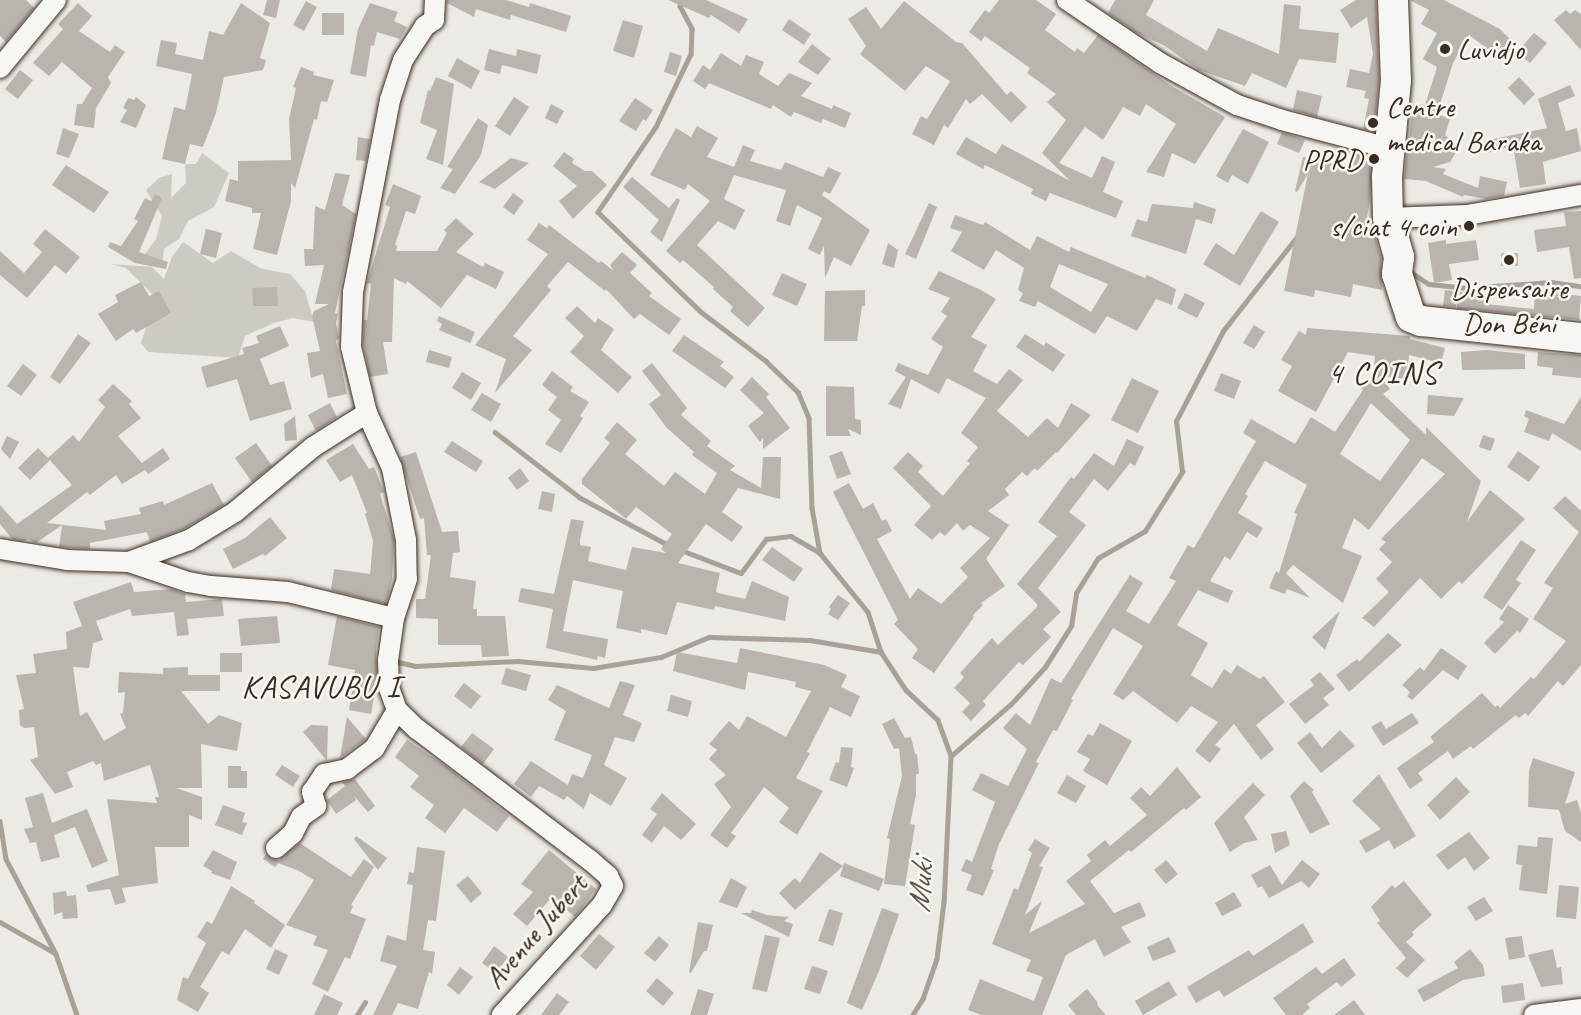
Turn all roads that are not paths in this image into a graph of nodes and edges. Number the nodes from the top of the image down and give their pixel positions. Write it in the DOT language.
graph roads {
  1 [pos="56,0"];
  2 [pos="435,0"];
  3 [pos="1067,0"];
  4 [pos="1397,2"];
  5 [pos="0,68"];
  6 [pos="1389,148"];
  7 [pos="1581,195"];
  8 [pos="1388,219"];
  9 [pos="1581,338"];
  10 [pos="367,413"];
  11 [pos="0,549"];
  12 [pos="129,562"];
  13 [pos="394,618"];
  14 [pos="397,710"];
  15 [pos="276,848"];
  16 [pos="1581,1009"];
  17 [pos="502,1015"];
  18 [pos="1534,1015"];
  1 -- 5 [label="street"];
  2 -- 10 [label="street"];
  3 -- 6 [label="street"];
  4 -- 6 [label="highway"];
  6 -- 8 [label="highway"];
  7 -- 8 [label="street"];
  8 -- 9 [label="highway"];
  10 -- 12 [label="street"];
  10 -- 13 [label="street"];
  11 -- 12 [label="street"];
  12 -- 13 [label="street"];
  13 -- 14 [label="street"];
  14 -- 15 [label="street"];
  14 -- 17 [label="street, Avenue Jubert"];
  16 -- 18 [label="street"];
}
